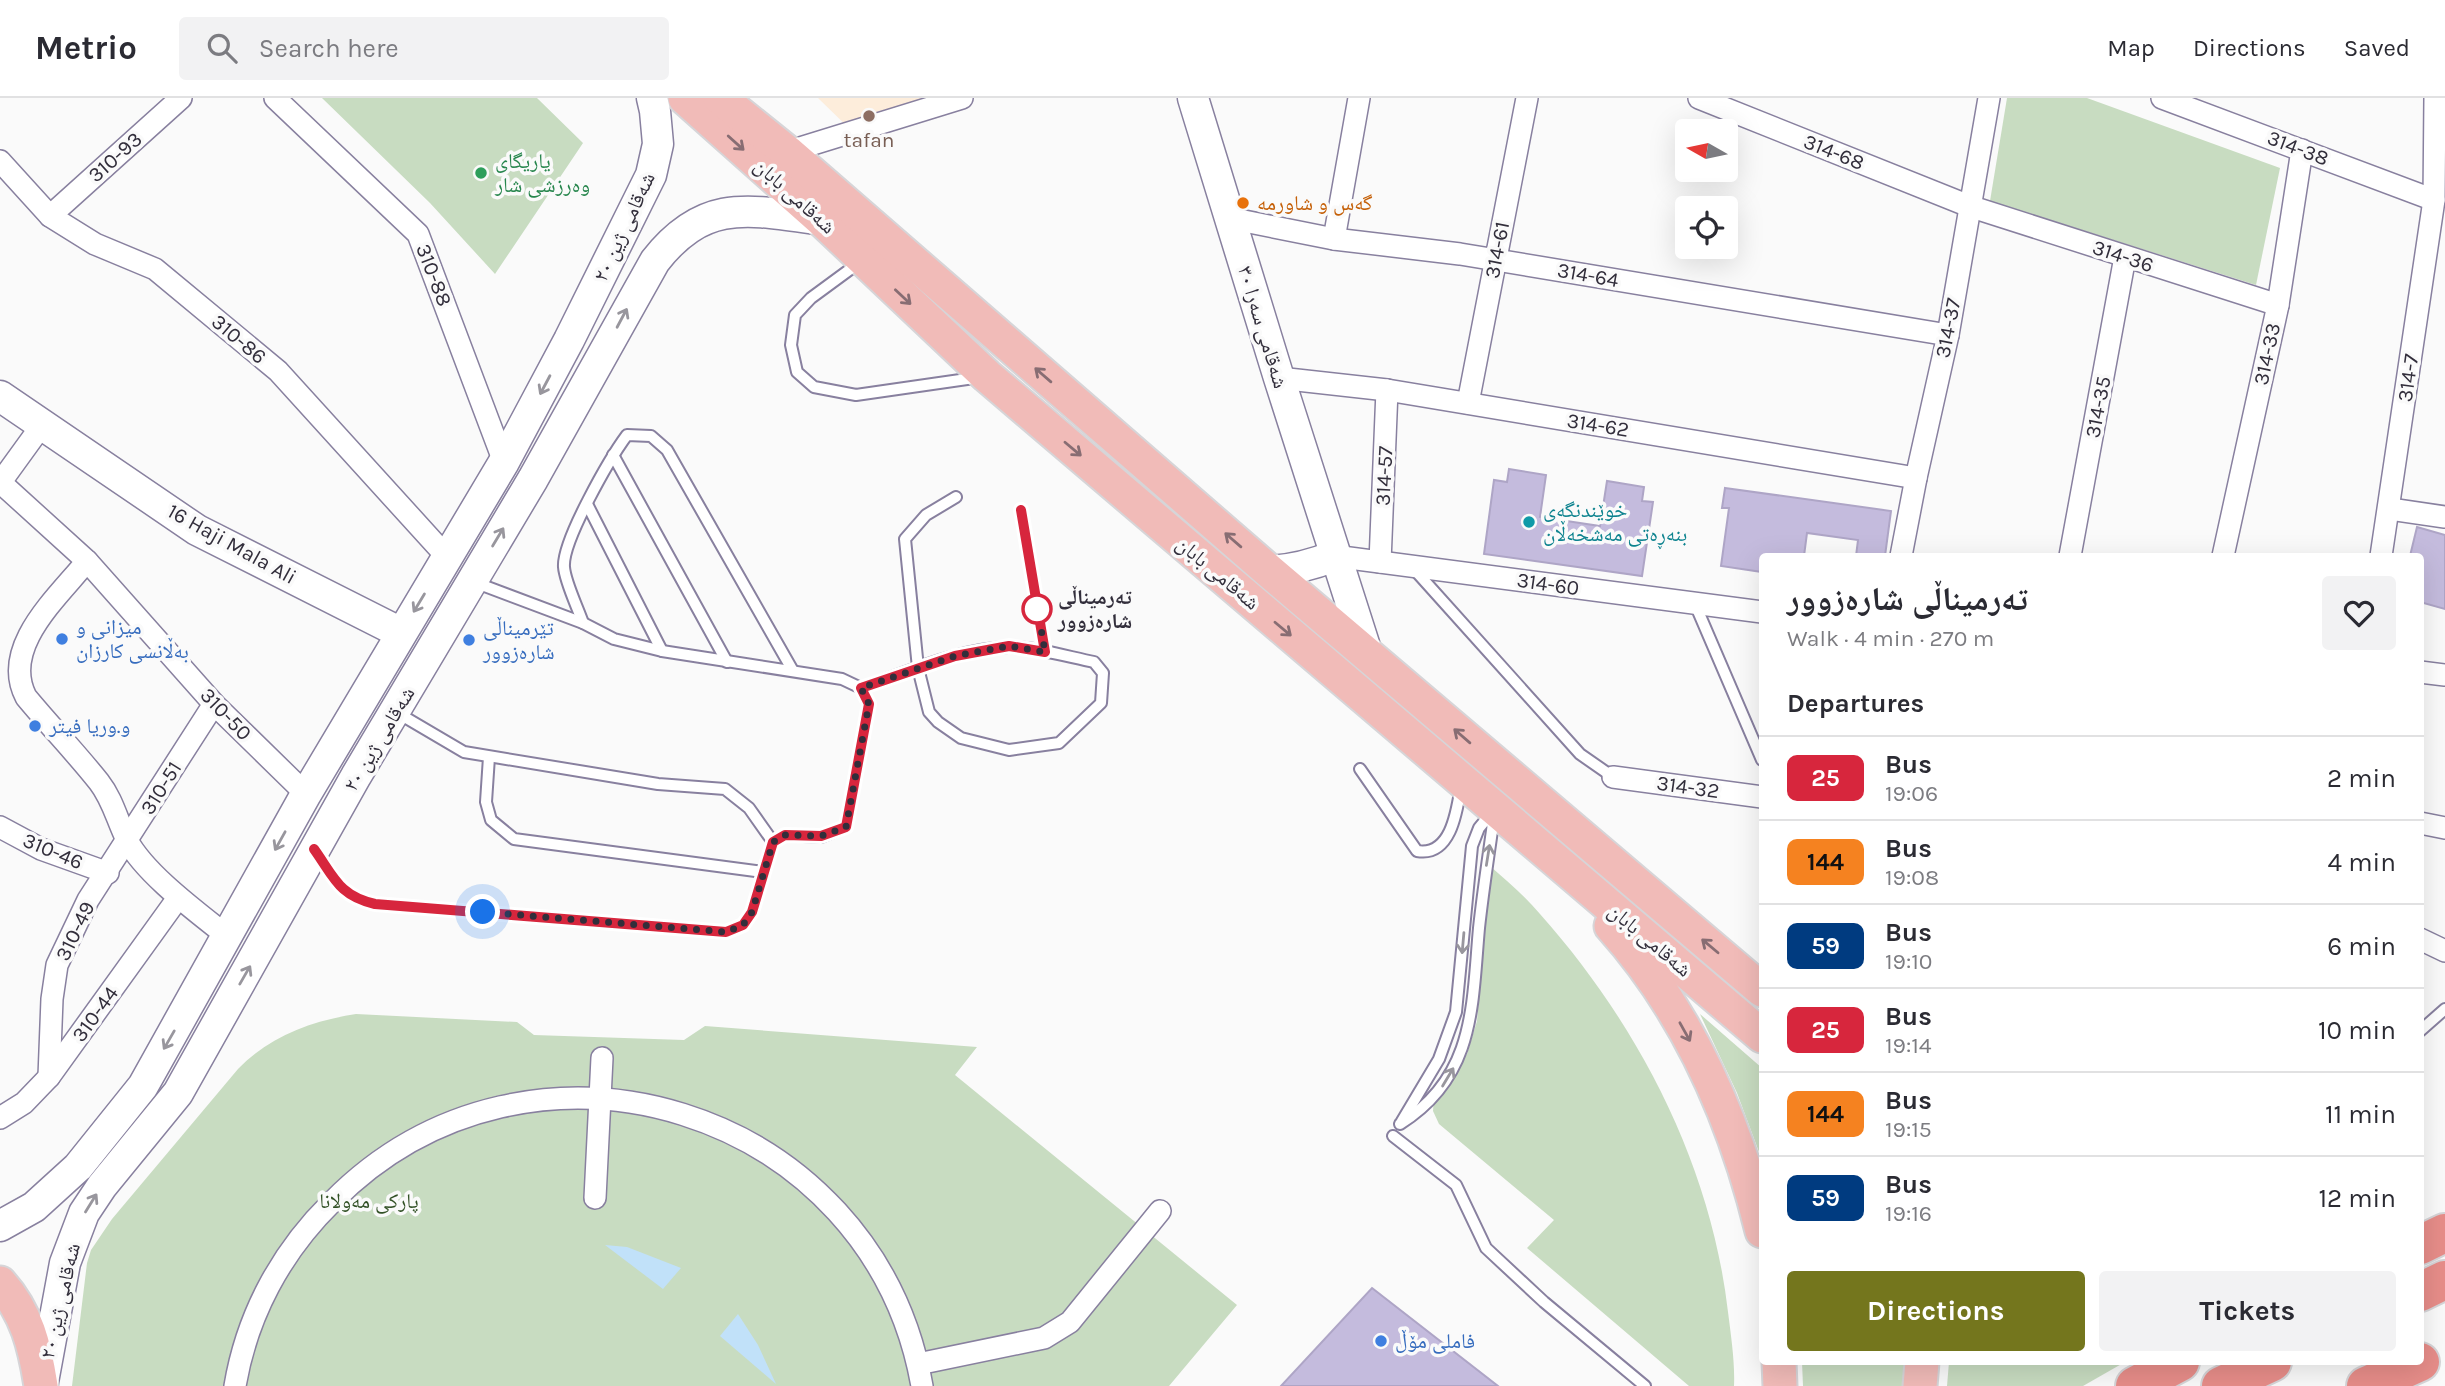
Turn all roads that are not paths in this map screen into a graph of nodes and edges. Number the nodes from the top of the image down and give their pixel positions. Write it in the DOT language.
graph roads {
  1 [pos="181,98"];
  2 [pos="275,98"];
  3 [pos="652,98"];
  4 [pos="685,98"];
  5 [pos="720,98"];
  6 [pos="962,98"];
  7 [pos="1193,98"];
  8 [pos="1359,98"];
  9 [pos="1527,98"];
  10 [pos="1699,98"];
  11 [pos="1989,98"];
  12 [pos="2162,98"];
  13 [pos="2435,98"];
  14 [pos="2302,150"];
  15 [pos="787,152"];
  16 [pos="0,161"];
  17 [pos="2434,200"];
  18 [pos="1969,206"];
  19 [pos="50,216"];
  20 [pos="1229,218"];
  21 [pos="822,220"];
  22 [pos="1334,239"];
  23 [pos="2125,257"];
  24 [pos="1495,259"];
  25 [pos="863,260"];
  26 [pos="2278,305"];
  27 [pos="1948,335"];
  28 [pos="569,340"];
  29 [pos="600,359"];
  30 [pos="987,376"];
  31 [pos="1279,378"];
  32 [pos="1388,390"];
  33 [pos="0,397"];
  34 [pos="1468,403"];
  35 [pos="42,425"];
  36 [pos="613,454"];
  37 [pos="504,462"];
  38 [pos="1916,478"];
  39 [pos="0,483"];
  40 [pos="956,497"];
  41 [pos="587,504"];
  42 [pos="2389,509"];
  43 [pos="1021,510"];
  44 [pos="2445,517"];
  45 [pos="1902,553"];
  46 [pos="2071,553"];
  47 [pos="2224,553"];
  48 [pos="2382,553"];
  49 [pos="1334,556"];
  50 [pos="447,557"];
  51 [pos="88,561"];
  52 [pos="1380,562"];
  53 [pos="1411,566"];
  54 [pos="1269,571"];
  55 [pos="472,581"];
  56 [pos="1695,604"];
  57 [pos="1759,612"];
  58 [pos="583,623"];
  59 [pos="401,633"];
  60 [pos="662,651"];
  61 [pos="1045,652"];
  62 [pos="1367,653"];
  63 [pos="727,662"];
  64 [pos="918,668"];
  65 [pos="793,671"];
  66 [pos="2424,672"];
  67 [pos="2445,675"];
  68 [pos="861,688"];
  69 [pos="214,704"];
  70 [pos="396,712"];
  71 [pos="1759,753"];
  72 [pos="489,757"];
  73 [pos="1489,759"];
  74 [pos="1360,769"];
  75 [pos="1613,777"];
  76 [pos="1464,782"];
  77 [pos="1517,784"];
  78 [pos="306,794"];
  79 [pos="1759,797"];
  80 [pos="1495,810"];
  81 [pos="2424,824"];
  82 [pos="0,827"];
  83 [pos="2445,828"];
  84 [pos="128,841"];
  85 [pos="773,842"];
  86 [pos="1537,844"];
  87 [pos="314,849"];
  88 [pos="763,872"];
  89 [pos="108,873"];
  90 [pos="178,898"];
  91 [pos="227,936"];
  92 [pos="2424,941"];
  93 [pos="2445,951"];
  94 [pos="1759,987"];
  95 [pos="2445,1009"];
  96 [pos="2424,1027"];
  97 [pos="1759,1033"];
  98 [pos="603,1058"];
  99 [pos="49,1077"];
  100 [pos="600,1099"];
  101 [pos="0,1118"];
  102 [pos="1393,1136"];
  103 [pos="595,1198"];
  104 [pos="1160,1211"];
  105 [pos="1759,1220"];
  106 [pos="0,1226"];
  107 [pos="2445,1235"];
  108 [pos="2424,1244"];
  109 [pos="2445,1280"];
  110 [pos="0,1283"];
  111 [pos="2424,1290"];
  112 [pos="2445,1350"];
  113 [pos="2424,1359"];
  114 [pos="918,1364"];
  115 [pos="1780,1365"];
  116 [pos="1922,1365"];
  117 [pos="2174,1365"];
  118 [pos="2266,1365"];
  119 [pos="2411,1365"];
  120 [pos="41,1386"];
  121 [pos="235,1386"];
  122 [pos="922,1386"];
  123 [pos="1645,1386"];
  124 [pos="1780,1386"];
  125 [pos="1920,1386"];
  126 [pos="2135,1386"];
  127 [pos="2221,1386"];
  128 [pos="2366,1386"];
  1 -- 19 [label="street, 310-93"];
  2 -- 37 [label="street, 310-88"];
  3 -- 28 [label="main road, شەقامی ژین ٢٠"];
  4 -- 21 [label="main road, شەقامی بابان, one-way"];
  5 -- 15 [label="main road"];
  6 -- 15 [label="street"];
  7 -- 20 [label="main road, شەقامی سەرا ٣٠"];
  8 -- 22 [label="street"];
  9 -- 24 [label="street, 314-61"];
  10 -- 18 [label="street, 314-68"];
  11 -- 18 [label="street, 314-37"];
  12 -- 14 [label="street, 314-38"];
  13 -- 17 [label="street, 314-7"];
  14 -- 17 [label="street, 314-38"];
  14 -- 26 [label="street, 314-33"];
  54 -- 15 [label="main road, one-way"];
  16 -- 19 [label="street, 310-86"];
  17 -- 42 [label="street, 314-7"];
  18 -- 23 [label="street, 314-36"];
  18 -- 27 [label="street, 314-37"];
  19 -- 50 [label="street, 310-86"];
  20 -- 22 [label="street, 314-64"];
  20 -- 31 [label="main road, شەقامی سەرا ٣٠"];
  21 -- 25 [label="main road, شەقامی بابان"];
  29 -- 21 [label="main road, شەقامی ژین ٢٠, one-way"];
  22 -- 24 [label="street, 314-64"];
  23 -- 26 [label="street, 314-36"];
  23 -- 46 [label="street, 314-35"];
  24 -- 27 [label="street, 314-64"];
  24 -- 34 [label="street, 314-61"];
  25 -- 30 [label="main road, شەقامی بابان, one-way"];
  25 -- 30 [label="lane"];
  26 -- 47 [label="street, 314-33"];
  27 -- 38 [label="street, 314-37"];
  28 -- 29 [label="main road"];
  28 -- 37 [label="main road, شەقامی ژین ٢٠, one-way"];
  55 -- 29 [label="main road, شەقامی ژین ٢٠, one-way"];
  30 -- 76 [label="main road, شەقامی بابان, one-way"];
  31 -- 32 [label="street, 314-62"];
  31 -- 49 [label="main road, شەقامی سەرا ٣٠"];
  32 -- 34 [label="street, 314-62"];
  32 -- 52 [label="street, 314-57"];
  33 -- 35 [label="main road, 16 Haji Mala Ali"];
  34 -- 38 [label="street, 314-62"];
  35 -- 39 [label="street"];
  35 -- 59 [label="main road, 16 Haji Mala Ali"];
  36 -- 41 [label="lane"];
  36 -- 63 [label="lane"];
  36 -- 65 [label="lane"];
  37 -- 50 [label="main road, شەقامی ژین ٢٠"];
  38 -- 45 [label="street, 314-37"];
  39 -- 51 [label="street, 310-50"];
  40 -- 64 [label="lane"];
  41 -- 58 [label="lane"];
  41 -- 60 [label="lane"];
  42 -- 44 [label="street"];
  42 -- 48 [label="street, 314-7"];
  43 -- 61 [label="lane"];
  49 -- 52 [label="street, 314-60"];
  49 -- 54 [label="main road"];
  49 -- 62 [label="main road, شەقامی سەرا ٣٠"];
  50 -- 59 [label="main road, شەقامی ژین ٢٠, one-way"];
  51 -- 69 [label="street, 310-50"];
  51 -- 84 [label="street"];
  52 -- 53 [label="street, 314-60"];
  53 -- 56 [label="street, 314-60"];
  53 -- 75 [label="lane"];
  54 -- 62 [label="main road"];
  55 -- 58 [label="lane"];
  55 -- 70 [label="main road, شەقامی ژین ٢٠"];
  56 -- 57 [label="street, 314-60"];
  56 -- 71 [label="lane"];
  58 -- 60 [label="lane"];
  59 -- 78 [label="main road, شەقامی ژین ٢٠"];
  60 -- 63 [label="lane"];
  61 -- 64 [label="lane"];
  61 -- 64 [label="lane"];
  73 -- 62 [label="main road, one-way"];
  63 -- 65 [label="lane"];
  64 -- 68 [label="lane"];
  65 -- 68 [label="lane"];
  66 -- 67 [label="street"];
  68 -- 85 [label="lane"];
  69 -- 78 [label="street, 310-50"];
  69 -- 84 [label="street, 310-51"];
  70 -- 72 [label="lane"];
  70 -- 87 [label="main road, شەقامی ژین ٢٠"];
  72 -- 85 [label="lane"];
  72 -- 88 [label="lane"];
  73 -- 76 [label="main road"];
  73 -- 77 [label="main road"];
  74 -- 76 [label="lane"];
  75 -- 79 [label="street, 314-32"];
  76 -- 80 [label="main road, شەقامی بابان"];
  77 -- 80 [label="main road"];
  94 -- 77 [label="main road, one-way"];
  78 -- 91 [label="main road, شەقامی ژین ٢٠, one-way"];
  80 -- 80 [label="lane, one-way"];
  80 -- 86 [label="main road, شەقامی بابان"];
  81 -- 83 [label="street"];
  82 -- 89 [label="street, 310-46"];
  84 -- 89 [label="street, 310-51"];
  84 -- 90 [label="street"];
  85 -- 88 [label="lane"];
  86 -- 97 [label="main road, شەقامی بابان"];
  86 -- 105 [label="main road, one-way"];
  87 -- 88 [label="lane"];
  120 -- 87 [label="main road, شەقامی ژین ٢٠, one-way"];
  89 -- 99 [label="street, 310-49"];
  90 -- 91 [label="street"];
  90 -- 99 [label="street, 310-44"];
  91 -- 106 [label="main road, شەقامی ژین ٢٠, one-way"];
  92 -- 93 [label="street"];
  95 -- 96 [label="lane"];
  98 -- 100 [label="street"];
  99 -- 101 [label="street, 310-44"];
  100 -- 103 [label="street"];
  100 -- 114 [label="street"];
  100 -- 121 [label="street"];
  102 -- 123 [label="lane"];
  104 -- 114 [label="street"];
  107 -- 108 [label="highway"];
  109 -- 111 [label="highway"];
  110 -- 120 [label="main road"];
  112 -- 113 [label="highway"];
  114 -- 122 [label="street"];
  115 -- 124 [label="main road"];
  116 -- 125 [label="main road"];
  117 -- 126 [label="highway"];
  118 -- 127 [label="highway"];
  119 -- 128 [label="highway"];
}
